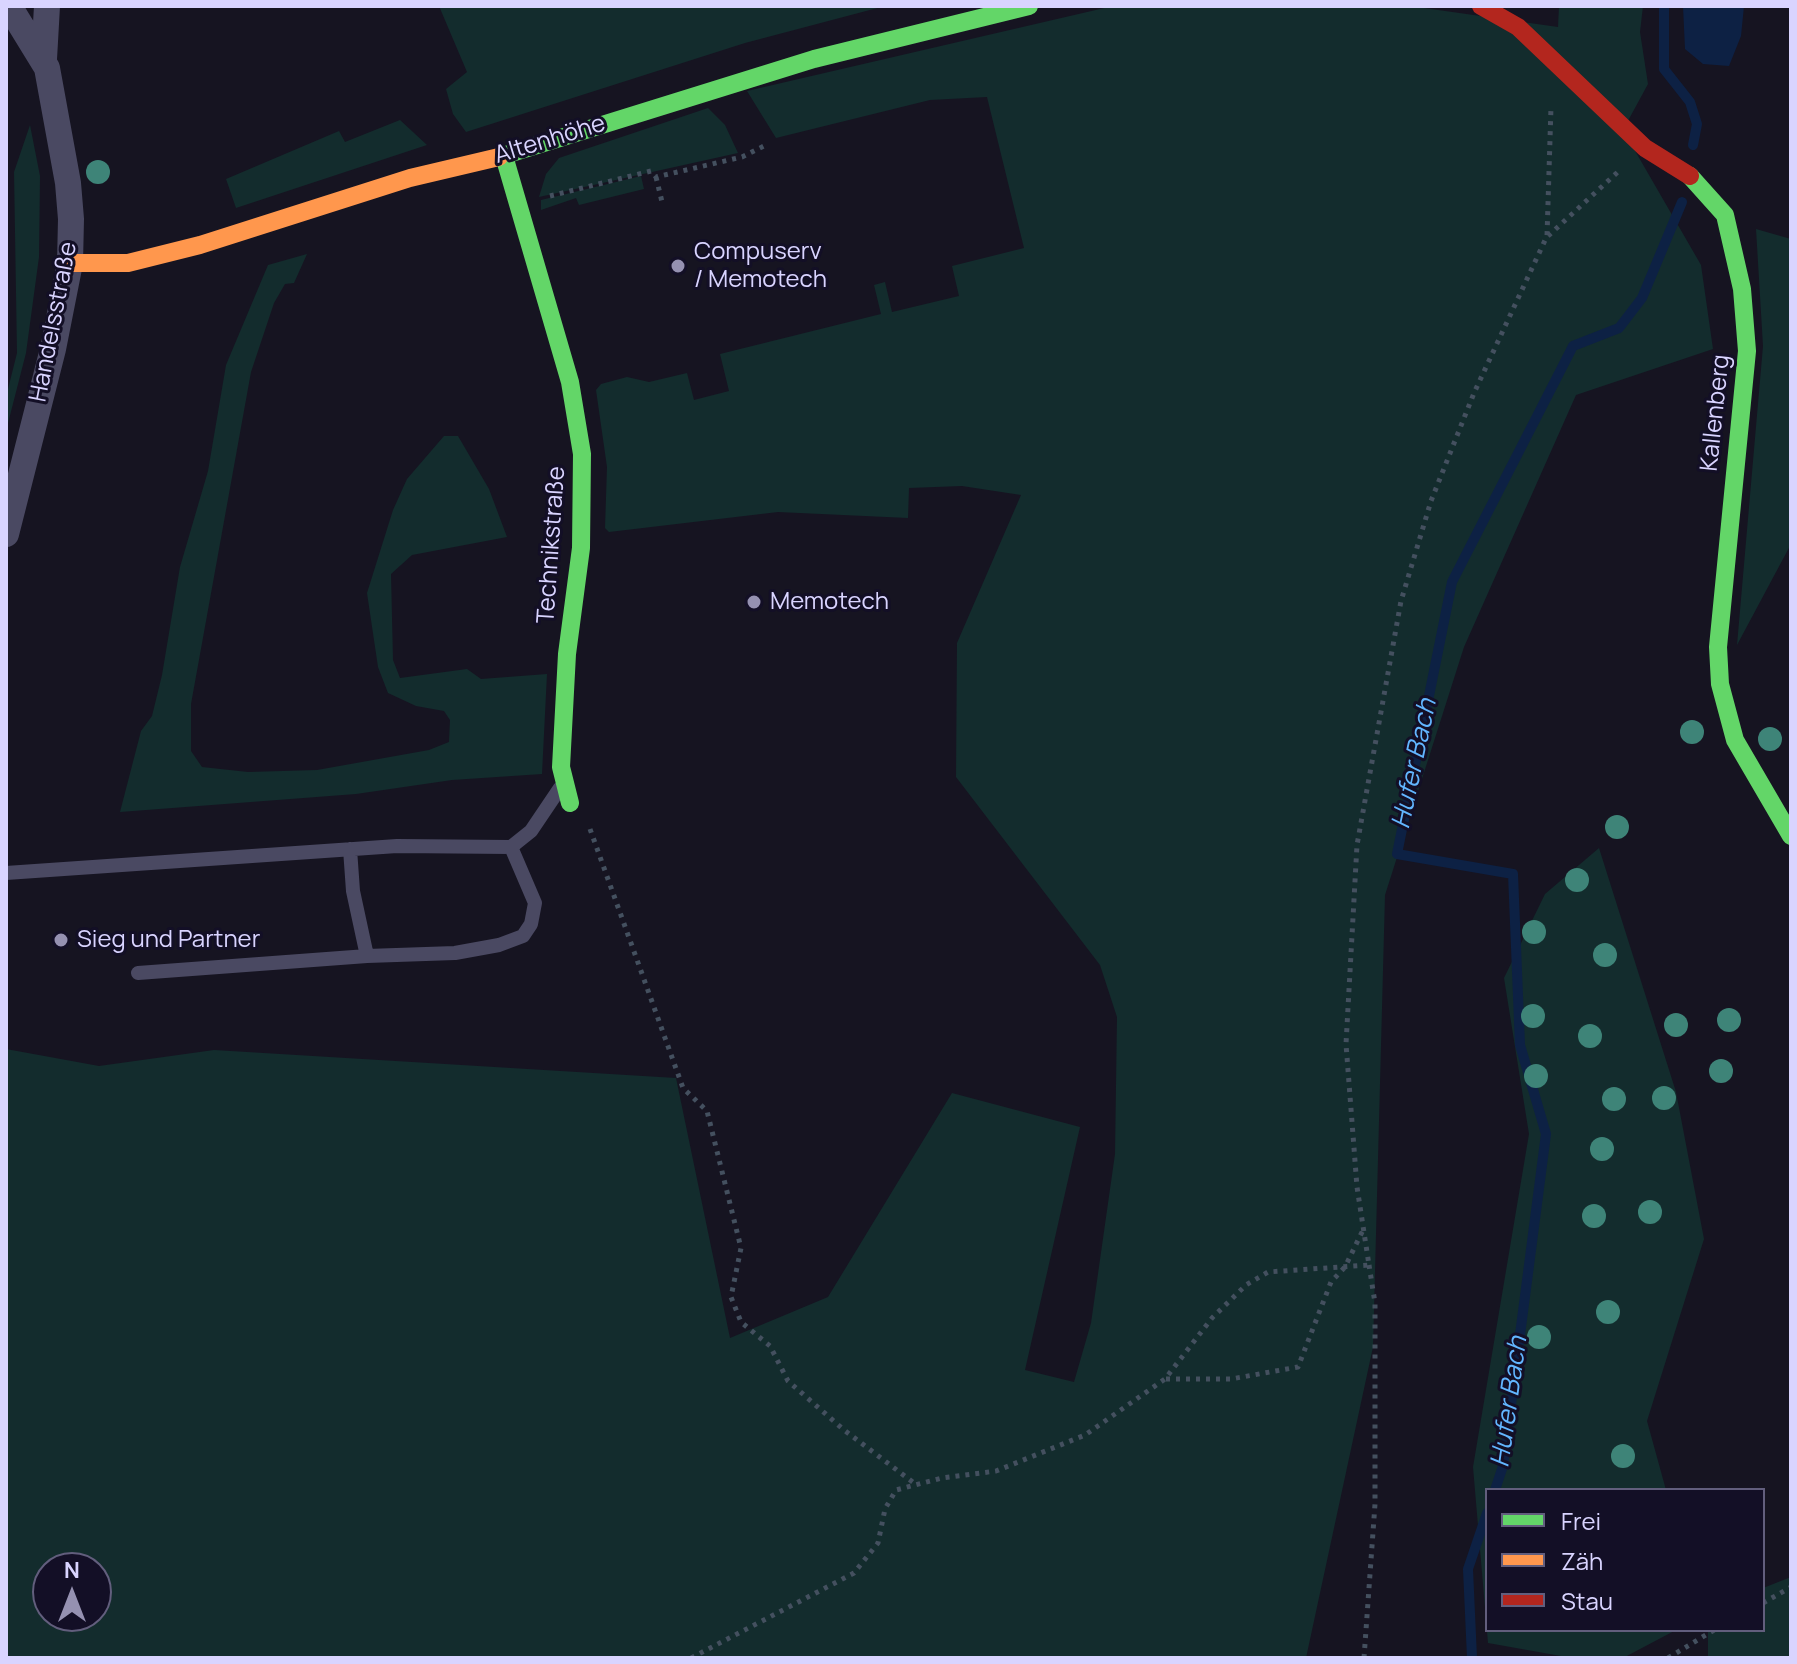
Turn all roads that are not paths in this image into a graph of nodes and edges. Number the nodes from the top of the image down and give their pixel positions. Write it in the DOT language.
graph roads {
  1 [pos="9,6"];
  2 [pos="47,6"];
  3 [pos="1029,6"];
  4 [pos="1493,8"];
  5 [pos="44,59"];
  6 [pos="504,156"];
  7 [pos="70,263"];
  8 [pos="6,534"];
  9 [pos="563,784"];
  10 [pos="570,803"];
  11 [pos="1791,836"];
  12 [pos="511,847"];
  13 [pos="350,849"];
  14 [pos="6,873"];
  15 [pos="367,956"];
  16 [pos="138,973"];
  1 -- 5 [label="street, Handelsstraße"];
  2 -- 5 [label="street, Handelsstraße"];
  3 -- 6 [label="street, Altenhöhe"];
  4 -- 11 [label="street, Kallenberg"];
  5 -- 7 [label="street, Handelsstraße"];
  6 -- 7 [label="street, Altenhöhe"];
  6 -- 9 [label="street, Technikstraße"];
  7 -- 8 [label="street, Handelsstraße"];
  9 -- 10 [label="street, Technikstraße"];
  9 -- 12 [label="lane"];
  12 -- 13 [label="lane"];
  12 -- 15 [label="lane"];
  13 -- 14 [label="lane"];
  13 -- 15 [label="lane"];
  15 -- 16 [label="lane"];
}
